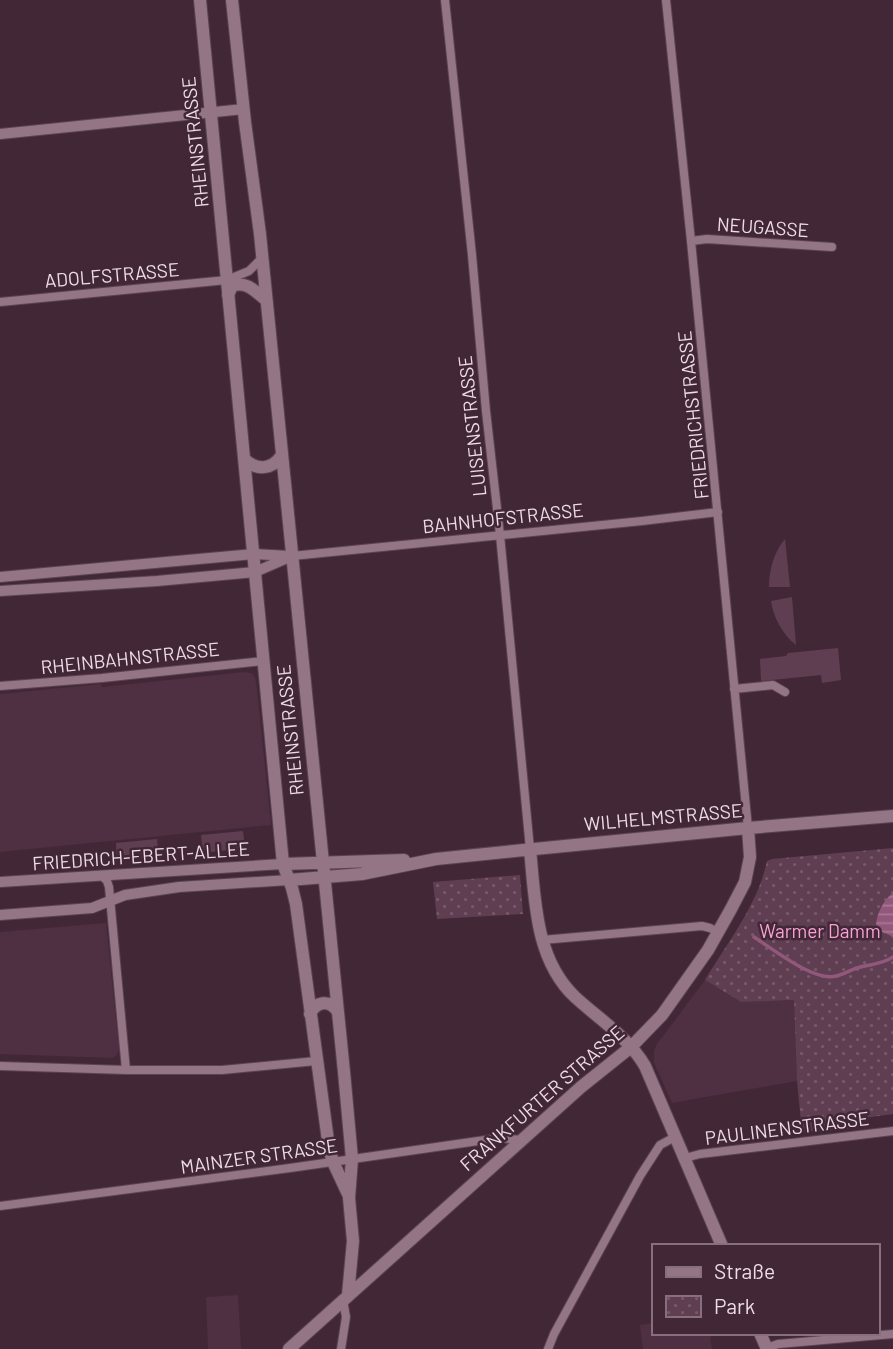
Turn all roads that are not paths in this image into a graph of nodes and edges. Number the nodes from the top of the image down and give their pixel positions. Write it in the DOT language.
graph roads {
  1 [pos="200,0"];
  2 [pos="232,0"];
  3 [pos="445,0"];
  4 [pos="666,0"];
  5 [pos="244,109"];
  6 [pos="211,113"];
  7 [pos="0,134"];
  8 [pos="691,241"];
  9 [pos="832,247"];
  10 [pos="262,258"];
  11 [pos="227,281"];
  12 [pos="228,295"];
  13 [pos="266,300"];
  14 [pos="0,302"];
  15 [pos="282,455"];
  16 [pos="244,459"];
  17 [pos="718,512"];
  18 [pos="500,536"];
  19 [pos="254,554"];
  20 [pos="292,556"];
  21 [pos="255,572"];
  22 [pos="0,577"];
  23 [pos="0,591"];
  24 [pos="264,661"];
  25 [pos="0,686"];
  26 [pos="734,689"];
  27 [pos="785,692"];
  28 [pos="893,816"];
  29 [pos="748,828"];
  30 [pos="530,849"];
  31 [pos="436,859"];
  32 [pos="323,862"];
  33 [pos="284,864"];
  34 [pos="102,876"];
  35 [pos="324,878"];
  36 [pos="289,880"];
  37 [pos="0,882"];
  38 [pos="110,901"];
  39 [pos="0,915"];
  40 [pos="718,932"];
  41 [pos="542,940"];
  42 [pos="338,1012"];
  43 [pos="310,1014"];
  44 [pos="631,1047"];
  45 [pos="316,1060"];
  46 [pos="0,1066"];
  47 [pos="126,1070"];
  48 [pos="893,1131"];
  49 [pos="675,1137"];
  50 [pos="521,1140"];
  51 [pos="685,1158"];
  52 [pos="352,1159"];
  53 [pos="333,1162"];
  54 [pos="349,1198"];
  55 [pos="0,1206"];
  56 [pos="352,1241"];
  57 [pos="721,1244"];
  58 [pos="365,1280"];
  59 [pos="346,1297"];
  60 [pos="893,1334"];
  61 [pos="767,1348"];
  62 [pos="289,1349"];
  63 [pos="341,1349"];
  64 [pos="548,1349"];
  1 -- 6 [label="main road, RHEINSTRASSE"];
  2 -- 5 [label="main road, RHEINSTRASSE"];
  3 -- 18 [label="street, LUISENSTRASSE"];
  4 -- 8 [label="street, FRIEDRICHSTRASSE"];
  5 -- 6 [label="street"];
  5 -- 10 [label="main road, RHEINSTRASSE"];
  6 -- 7 [label="street"];
  6 -- 11 [label="main road, RHEINSTRASSE"];
  8 -- 9 [label="street, NEUGASSE"];
  8 -- 17 [label="street, FRIEDRICHSTRASSE"];
  10 -- 11 [label="street"];
  10 -- 13 [label="main road, RHEINSTRASSE"];
  11 -- 12 [label="main road, RHEINSTRASSE"];
  11 -- 14 [label="street, ADOLFSTRASSE"];
  12 -- 13 [label="main road"];
  12 -- 16 [label="main road, RHEINSTRASSE"];
  13 -- 15 [label="main road, RHEINSTRASSE"];
  15 -- 16 [label="main road"];
  15 -- 20 [label="main road, RHEINSTRASSE"];
  16 -- 19 [label="main road, RHEINSTRASSE"];
  17 -- 18 [label="street, BAHNHOFSTRASSE"];
  17 -- 26 [label="street, FRIEDRICHSTRASSE"];
  18 -- 20 [label="street, BAHNHOFSTRASSE"];
  18 -- 30 [label="street, LUISENSTRASSE"];
  19 -- 20 [label="street, BAHNHOFSTRASSE"];
  19 -- 21 [label="main road, RHEINSTRASSE"];
  19 -- 22 [label="street, BAHNHOFSTRASSE"];
  20 -- 21 [label="street, BAHNHOFSTRASSE"];
  20 -- 32 [label="main road, RHEINSTRASSE"];
  21 -- 23 [label="street, BAHNHOFSTRASSE"];
  21 -- 24 [label="main road, RHEINSTRASSE"];
  24 -- 25 [label="street, RHEINBAHNSTRASSE"];
  24 -- 33 [label="main road, RHEINSTRASSE"];
  26 -- 27 [label="street"];
  26 -- 29 [label="street, FRIEDRICHSTRASSE"];
  28 -- 29 [label="main road, WILHELMSTRASSE"];
  29 -- 30 [label="main road, WILHELMSTRASSE"];
  29 -- 40 [label="main road, FRANKFURTER STRASSE"];
  30 -- 31 [label="main road, WILHELMSTRASSE"];
  30 -- 41 [label="main road"];
  31 -- 32 [label="main road, WILHELMSTRASSE"];
  31 -- 35 [label="main road, WILHELMSTRASSE"];
  32 -- 33 [label="main road, WILHELMSTRASSE"];
  32 -- 35 [label="main road, RHEINSTRASSE"];
  33 -- 34 [label="street, FRIEDRICH-EBERT-ALLEE"];
  33 -- 36 [label="main road, RHEINSTRASSE"];
  34 -- 37 [label="street, FRIEDRICH-EBERT-ALLEE"];
  34 -- 38 [label="street"];
  35 -- 36 [label="main road, WILHELMSTRASSE"];
  35 -- 42 [label="main road, RHEINSTRASSE"];
  36 -- 38 [label="street, FRIEDRICH-EBERT-ALLEE"];
  36 -- 43 [label="main road, RHEINSTRASSE"];
  38 -- 39 [label="street, FRIEDRICH-EBERT-ALLEE"];
  38 -- 47 [label="street"];
  40 -- 41 [label="street"];
  40 -- 44 [label="main road, FRANKFURTER STRASSE"];
  41 -- 44 [label="main road"];
  42 -- 43 [label="main road"];
  42 -- 52 [label="main road, RHEINSTRASSE"];
  43 -- 45 [label="main road, RHEINSTRASSE"];
  44 -- 49 [label="main road"];
  44 -- 50 [label="main road, FRANKFURTER STRASSE"];
  45 -- 47 [label="street"];
  45 -- 53 [label="main road, RHEINSTRASSE"];
  46 -- 47 [label="street"];
  48 -- 51 [label="street, PAULINENSTRASSE"];
  49 -- 51 [label="main road"];
  49 -- 64 [label="street"];
  50 -- 52 [label="street, MAINZER STRASSE"];
  50 -- 58 [label="main road, FRANKFURTER STRASSE"];
  51 -- 57 [label="main road"];
  52 -- 53 [label="street, MAINZER STRASSE"];
  52 -- 54 [label="main road, RHEINSTRASSE"];
  53 -- 54 [label="main road, RHEINSTRASSE"];
  53 -- 55 [label="street, MAINZER STRASSE"];
  54 -- 56 [label="main road, RHEINSTRASSE"];
  56 -- 58 [label="main road"];
  56 -- 59 [label="main road"];
  58 -- 59 [label="main road, FRANKFURTER STRASSE"];
  59 -- 62 [label="main road, FRANKFURTER STRASSE"];
  59 -- 63 [label="street"];
  60 -- 61 [label="street"];
}
